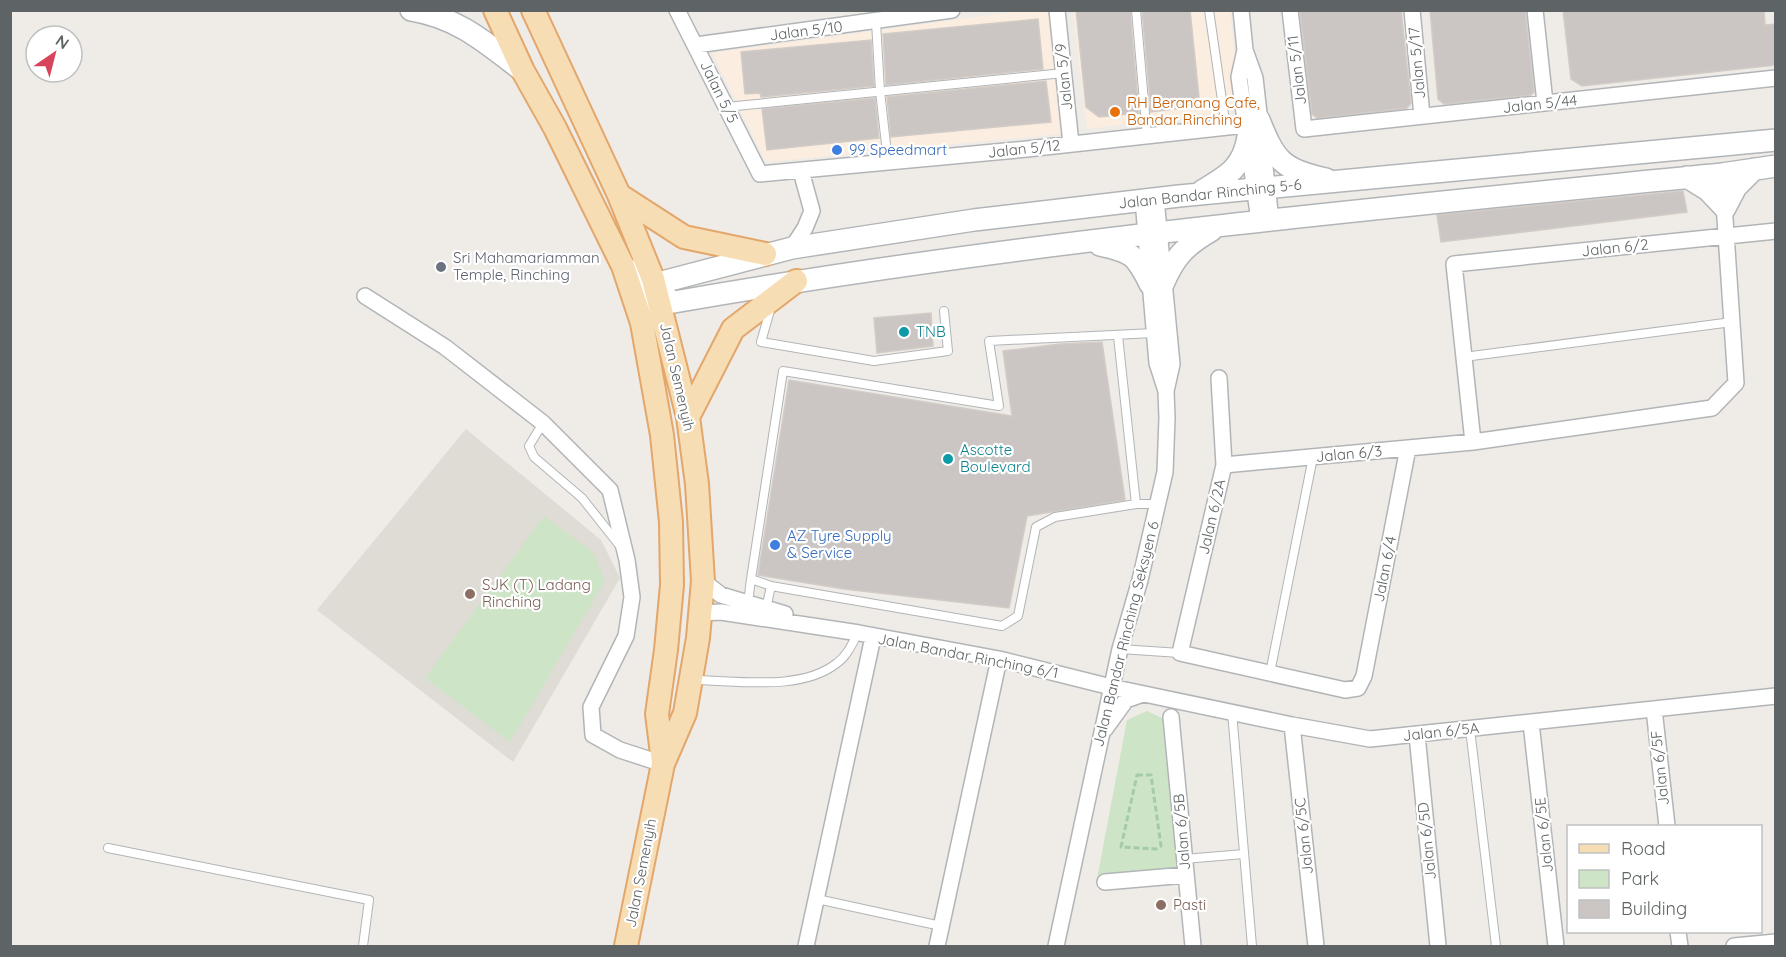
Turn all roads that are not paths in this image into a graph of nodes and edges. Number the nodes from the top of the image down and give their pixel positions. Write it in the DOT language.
graph roads {
  1 [pos="411,10"];
  2 [pos="495,10"];
  3 [pos="533,10"];
  4 [pos="677,10"];
  5 [pos="952,10"];
  6 [pos="1057,10"];
  7 [pos="1136,10"];
  8 [pos="1209,10"];
  9 [pos="1241,10"];
  10 [pos="1290,10"];
  11 [pos="1412,10"];
  12 [pos="1535,10"];
  13 [pos="892,15"];
  14 [pos="876,22"];
  15 [pos="696,45"];
  16 [pos="523,72"];
  17 [pos="1064,73"];
  18 [pos="1776,78"];
  19 [pos="880,91"];
  20 [pos="1545,103"];
  21 [pos="726,107"];
  22 [pos="1422,116"];
  23 [pos="1251,127"];
  24 [pos="1226,129"];
  25 [pos="1304,129"];
  26 [pos="1147,136"];
  27 [pos="1766,141"];
  28 [pos="1071,144"];
  29 [pos="1684,149"];
  30 [pos="888,162"];
  31 [pos="1776,166"];
  32 [pos="1754,169"];
  33 [pos="801,171"];
  34 [pos="760,174"];
  35 [pos="1722,174"];
  36 [pos="1687,177"];
  37 [pos="1337,182"];
  38 [pos="1262,188"];
  39 [pos="619,195"];
  40 [pos="1196,195"];
  41 [pos="1150,199"];
  42 [pos="1725,208"];
  43 [pos="1265,221"];
  44 [pos="1221,226"];
  45 [pos="1776,231"];
  46 [pos="1153,234"];
  47 [pos="1726,236"];
  48 [pos="1085,241"];
  49 [pos="792,248"];
  50 [pos="765,254"];
  51 [pos="623,266"];
  52 [pos="796,281"];
  53 [pos="1156,284"];
  54 [pos="657,293"];
  55 [pos="365,296"];
  56 [pos="774,298"];
  57 [pos="944,311"];
  58 [pos="1732,322"];
  59 [pos="642,323"];
  60 [pos="1154,333"];
  61 [pos="1118,336"];
  62 [pos="1464,357"];
  63 [pos="1219,378"];
  64 [pos="1166,391"];
  65 [pos="688,417"];
  66 [pos="543,423"];
  67 [pos="1473,442"];
  68 [pos="1408,448"];
  69 [pos="1313,457"];
  70 [pos="1224,465"];
  71 [pos="1136,504"];
  72 [pos="1157,504"];
  73 [pos="626,554"];
  74 [pos="751,579"];
  75 [pos="703,581"];
  76 [pos="771,586"];
  77 [pos="748,603"];
  78 [pos="766,609"];
  79 [pos="702,613"];
  80 [pos="824,628"];
  81 [pos="866,635"];
  82 [pos="1120,649"];
  83 [pos="1180,653"];
  84 [pos="999,659"];
  85 [pos="1269,675"];
  86 [pos="691,680"];
  87 [pos="1111,687"];
  88 [pos="1143,693"];
  89 [pos="1775,696"];
  90 [pos="1776,701"];
  91 [pos="1654,709"];
  92 [pos="1232,712"];
  93 [pos="1171,717"];
  94 [pos="1531,723"];
  95 [pos="1292,725"];
  96 [pos="1470,729"];
  97 [pos="1417,735"];
  98 [pos="1100,738"];
  99 [pos="663,764"];
  100 [pos="1667,825"];
  101 [pos="108,848"];
  102 [pos="1244,854"];
  103 [pos="1184,859"];
  104 [pos="1186,875"];
  105 [pos="1104,882"];
  106 [pos="817,899"];
  107 [pos="942,926"];
  108 [pos="1776,942"];
  109 [pos="363,946"];
  110 [pos="626,946"];
  111 [pos="806,946"];
  112 [pos="937,946"];
  113 [pos="1056,946"];
  114 [pos="1192,946"];
  115 [pos="1252,946"];
  116 [pos="1316,946"];
  117 [pos="1438,946"];
  118 [pos="1496,946"];
  119 [pos="1556,946"];
  120 [pos="1734,946"];
  1 -- 16 [label="street"];
  2 -- 16 [label="main road, Jalan Semenyih"];
  3 -- 39 [label="main road, Jalan Semenyih"];
  4 -- 15 [label="street, Jalan 5/5"];
  5 -- 13 [label="street, Jalan 5/10"];
  6 -- 17 [label="street, Jalan 5/9"];
  7 -- 26 [label="lane"];
  8 -- 24 [label="lane"];
  9 -- 23 [label="street"];
  10 -- 25 [label="street, Jalan 5/11"];
  11 -- 22 [label="street, Jalan 5/17"];
  12 -- 20 [label="street"];
  13 -- 14 [label="street, Jalan 5/10"];
  14 -- 15 [label="street, Jalan 5/10"];
  14 -- 19 [label="lane"];
  15 -- 21 [label="street, Jalan 5/5"];
  16 -- 51 [label="main road, Jalan Semenyih"];
  17 -- 19 [label="lane"];
  17 -- 28 [label="street, Jalan 5/9"];
  18 -- 20 [label="street, Jalan 5/44"];
  19 -- 21 [label="lane"];
  19 -- 30 [label="lane"];
  20 -- 22 [label="street, Jalan 5/44"];
  21 -- 34 [label="street, Jalan 5/5"];
  22 -- 25 [label="street, Jalan 5/44"];
  23 -- 24 [label="street, Jalan 5/12"];
  23 -- 37 [label="street"];
  23 -- 38 [label="street"];
  23 -- 40 [label="street"];
  24 -- 26 [label="street, Jalan 5/12"];
  26 -- 28 [label="street, Jalan 5/12"];
  27 -- 29 [label="street, Jalan Bandar Rinching 5-6"];
  27 -- 35 [label="street"];
  28 -- 30 [label="street, Jalan 5/12"];
  29 -- 35 [label="street"];
  29 -- 37 [label="street, Jalan Bandar Rinching 5-6"];
  30 -- 33 [label="street, Jalan 5/12"];
  31 -- 32 [label="street"];
  32 -- 35 [label="street"];
  32 -- 42 [label="street"];
  33 -- 34 [label="street, Jalan 5/12"];
  33 -- 49 [label="street"];
  35 -- 36 [label="street"];
  35 -- 42 [label="street, Jalan 6/3"];
  36 -- 42 [label="street"];
  36 -- 43 [label="street"];
  37 -- 38 [label="street, Jalan Bandar Rinching 5-6"];
  38 -- 40 [label="street, Jalan Bandar Rinching 5-6"];
  38 -- 43 [label="street"];
  39 -- 50 [label="main road"];
  39 -- 54 [label="main road, Jalan Semenyih"];
  40 -- 41 [label="street, Jalan Bandar Rinching 5-6"];
  41 -- 46 [label="street, Jalan Bandar Rinching Seksyen 6"];
  41 -- 49 [label="street, Jalan Bandar Rinching 5-6"];
  42 -- 47 [label="street, Jalan 6/3"];
  43 -- 44 [label="street"];
  44 -- 46 [label="street"];
  44 -- 53 [label="street"];
  45 -- 47 [label="street, Jalan 6/2"];
  46 -- 48 [label="street"];
  46 -- 53 [label="street, Jalan Bandar Rinching Seksyen 6"];
  47 -- 58 [label="street, Jalan 6/3"];
  47 -- 62 [label="street, Jalan 6/2"];
  48 -- 52 [label="street"];
  48 -- 53 [label="street"];
  49 -- 50 [label="street, Jalan Bandar Rinching 5-6"];
  50 -- 54 [label="street, Jalan Bandar Rinching 5-6"];
  51 -- 54 [label="street"];
  51 -- 59 [label="main road, Jalan Semenyih"];
  52 -- 54 [label="street"];
  52 -- 56 [label="main road"];
  53 -- 60 [label="street, Jalan Bandar Rinching Seksyen 6"];
  53 -- 64 [label="street, Jalan Bandar Rinching Seksyen 6"];
  54 -- 59 [label="street, Jalan Bandar Rinching 5-6"];
  54 -- 65 [label="main road, Jalan Semenyih"];
  55 -- 66 [label="street"];
  56 -- 57 [label="lane"];
  56 -- 65 [label="main road"];
  58 -- 62 [label="lane"];
  58 -- 67 [label="street, Jalan 6/3"];
  59 -- 99 [label="main road, Jalan Semenyih"];
  60 -- 61 [label="lane"];
  60 -- 64 [label="street, Jalan Bandar Rinching Seksyen 6"];
  61 -- 71 [label="lane"];
  61 -- 74 [label="lane"];
  62 -- 67 [label="street"];
  63 -- 70 [label="street, Jalan 6/2A"];
  64 -- 72 [label="street, Jalan Bandar Rinching Seksyen 6"];
  65 -- 75 [label="main road, Jalan Semenyih"];
  66 -- 73 [label="street"];
  66 -- 73 [label="lane"];
  67 -- 68 [label="street, Jalan 6/3"];
  68 -- 69 [label="street, Jalan 6/3"];
  68 -- 85 [label="street, Jalan 6/4"];
  69 -- 70 [label="street, Jalan 6/3"];
  69 -- 85 [label="lane"];
  70 -- 83 [label="street, Jalan 6/2A"];
  71 -- 72 [label="lane"];
  71 -- 76 [label="lane"];
  72 -- 82 [label="street, Jalan Bandar Rinching Seksyen 6"];
  73 -- 99 [label="street"];
  74 -- 76 [label="lane"];
  74 -- 77 [label="lane"];
  75 -- 77 [label="street, Jalan Bandar Rinching 6/1"];
  75 -- 79 [label="main road, Jalan Semenyih"];
  76 -- 78 [label="lane"];
  77 -- 78 [label="street, Jalan Bandar Rinching 6/1"];
  78 -- 80 [label="street, Jalan Bandar Rinching 6/1"];
  79 -- 80 [label="street, Jalan Bandar Rinching 6/1"];
  79 -- 86 [label="main road, Jalan Semenyih"];
  80 -- 81 [label="street, Jalan Bandar Rinching 6/1"];
  81 -- 84 [label="street, Jalan Bandar Rinching 6/1"];
  81 -- 86 [label="lane"];
  81 -- 106 [label="street"];
  82 -- 83 [label="lane"];
  82 -- 87 [label="street, Jalan Bandar Rinching Seksyen 6"];
  82 -- 88 [label="street"];
  83 -- 85 [label="street"];
  84 -- 87 [label="street, Jalan Bandar Rinching 6/1"];
  84 -- 107 [label="street"];
  86 -- 99 [label="main road, Jalan Semenyih"];
  87 -- 88 [label="street, Jalan 6/5A"];
  87 -- 98 [label="street, Jalan Bandar Rinching Seksyen 6"];
  88 -- 92 [label="street, Jalan 6/5A"];
  88 -- 98 [label="street"];
  89 -- 90 [label="street"];
  89 -- 91 [label="street, Jalan 6/5A"];
  91 -- 94 [label="street, Jalan 6/5A"];
  91 -- 100 [label="street, Jalan 6/5F"];
  92 -- 95 [label="street, Jalan 6/5A"];
  92 -- 102 [label="lane"];
  93 -- 103 [label="street, Jalan 6/5B"];
  94 -- 96 [label="street, Jalan 6/5A"];
  94 -- 119 [label="street, Jalan 6/5E"];
  95 -- 97 [label="street, Jalan 6/5A"];
  95 -- 116 [label="street, Jalan 6/5C"];
  96 -- 97 [label="street, Jalan 6/5A"];
  96 -- 118 [label="lane"];
  97 -- 117 [label="street, Jalan 6/5D"];
  98 -- 113 [label="street, Jalan Bandar Rinching Seksyen 6"];
  99 -- 110 [label="main road, Jalan Semenyih"];
  101 -- 109 [label="lane"];
  102 -- 103 [label="lane"];
  102 -- 115 [label="lane"];
  103 -- 104 [label="street, Jalan 6/5B"];
  104 -- 105 [label="street"];
  104 -- 114 [label="street, Jalan 6/5B"];
  106 -- 107 [label="lane"];
  106 -- 111 [label="street"];
  107 -- 112 [label="street"];
  108 -- 120 [label="street"];
}
